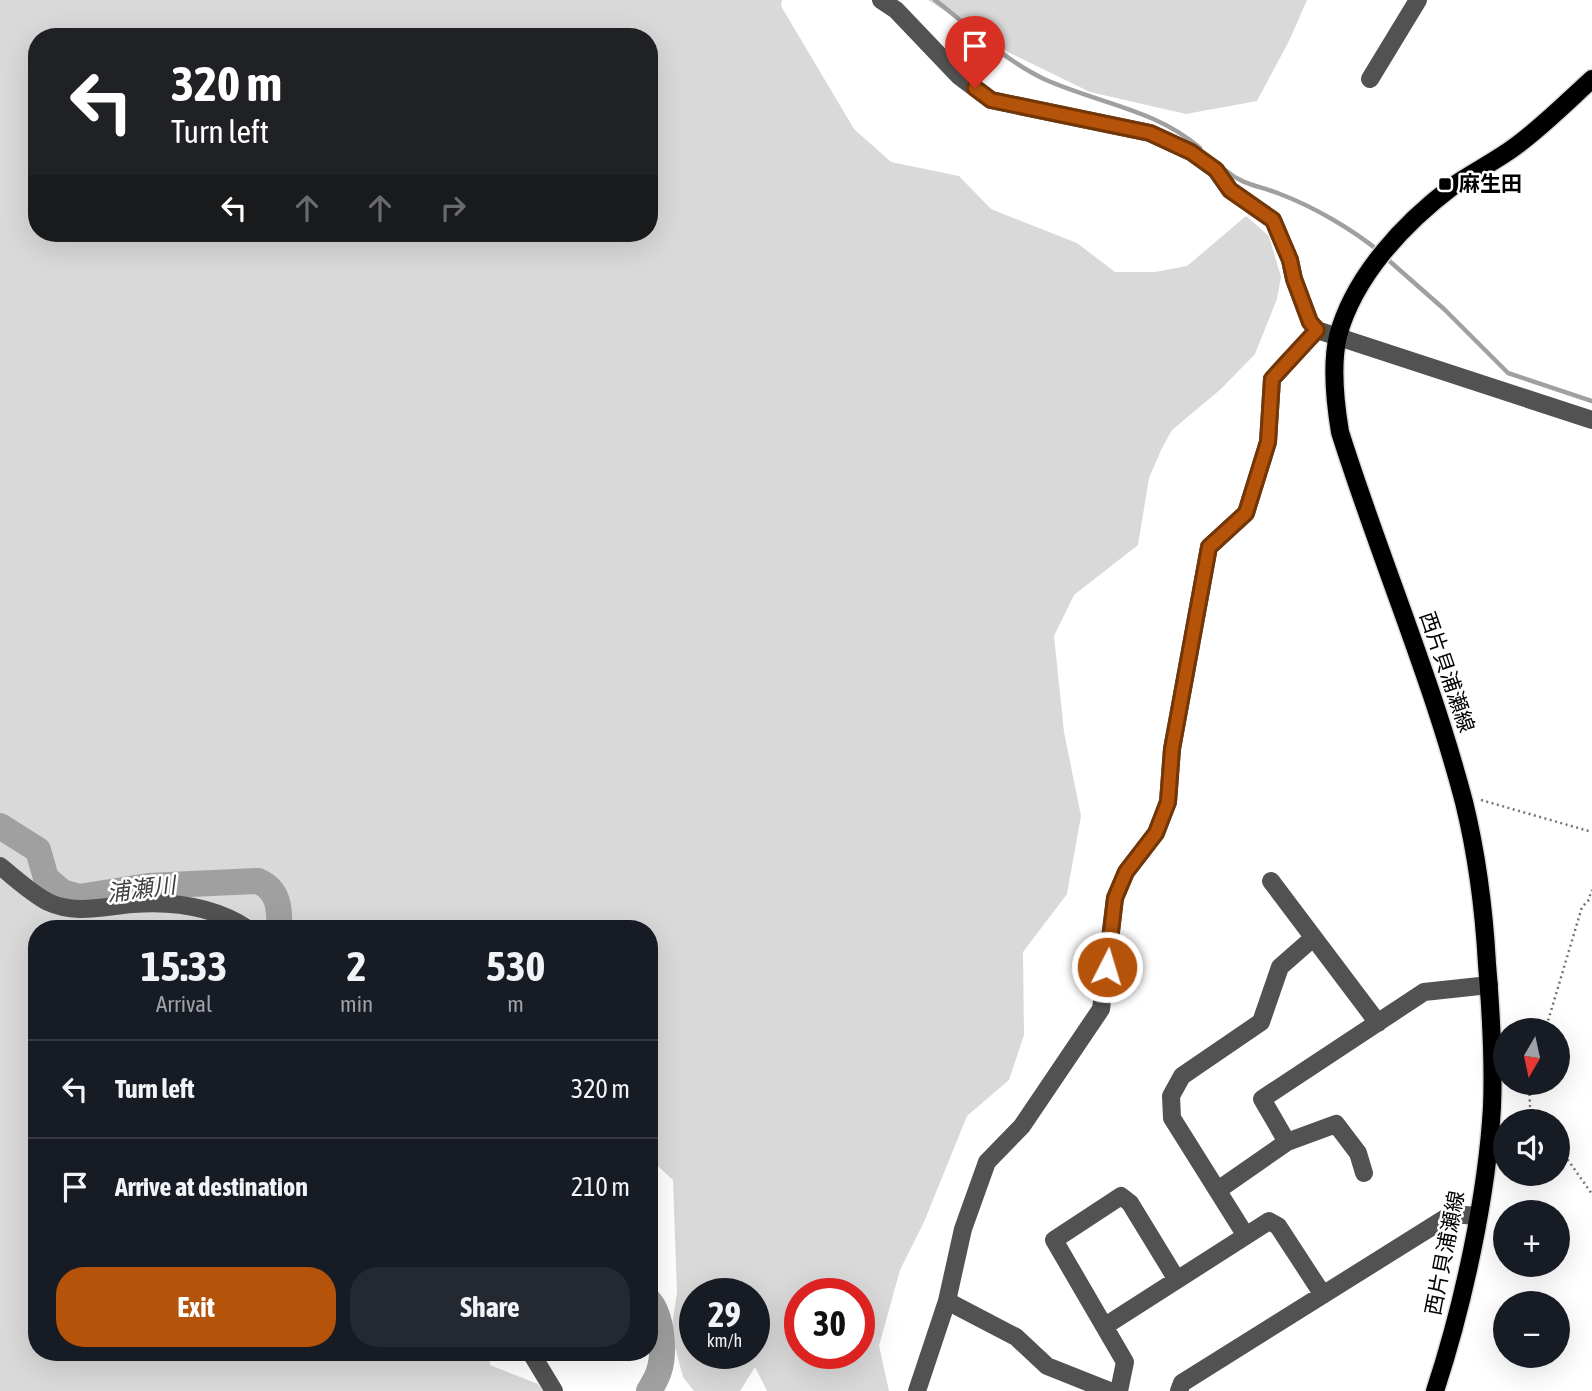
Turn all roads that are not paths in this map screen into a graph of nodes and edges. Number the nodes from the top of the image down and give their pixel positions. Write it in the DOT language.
graph roads {
  1 [pos="881,0"];
  2 [pos="1418,0"];
  3 [pos="1370,79"];
  4 [pos="1592,79"];
  5 [pos="1317,330"];
  6 [pos="1337,339"];
  7 [pos="1592,420"];
  8 [pos="0,866"];
  9 [pos="1271,881"];
  10 [pos="231,920"];
  11 [pos="1312,938"];
  12 [pos="1489,985"];
  13 [pos="1378,1023"];
  14 [pos="1287,1142"];
  15 [pos="1364,1173"];
  16 [pos="1218,1191"];
  17 [pos="1476,1216"];
  18 [pos="1246,1236"];
  19 [pos="1177,1280"];
  20 [pos="1323,1295"];
  21 [pos="947,1301"];
  22 [pos="1105,1326"];
  23 [pos="536,1361"];
  24 [pos="555,1391"];
  25 [pos="917,1391"];
  26 [pos="1110,1391"];
  27 [pos="1119,1391"];
  28 [pos="1179,1391"];
  29 [pos="1435,1391"];
  1 -- 5 [label="street"];
  2 -- 3 [label="street"];
  4 -- 6 [label="main road, 西片貝浦瀬線"];
  5 -- 6 [label="street"];
  5 -- 21 [label="street"];
  6 -- 7 [label="street"];
  6 -- 12 [label="main road, 西片貝浦瀬線"];
  8 -- 10 [label="street"];
  9 -- 11 [label="street"];
  11 -- 13 [label="street"];
  11 -- 16 [label="street"];
  12 -- 13 [label="street"];
  12 -- 17 [label="main road, 西片貝浦瀬線"];
  13 -- 14 [label="street"];
  14 -- 15 [label="street"];
  14 -- 16 [label="street"];
  16 -- 18 [label="street"];
  17 -- 20 [label="street"];
  17 -- 29 [label="main road, 西片貝浦瀬線"];
  18 -- 19 [label="street"];
  18 -- 20 [label="street"];
  19 -- 22 [label="street"];
  19 -- 22 [label="street"];
  20 -- 28 [label="street"];
  21 -- 25 [label="street"];
  21 -- 26 [label="street"];
  22 -- 27 [label="street"];
  23 -- 24 [label="street"];
}
